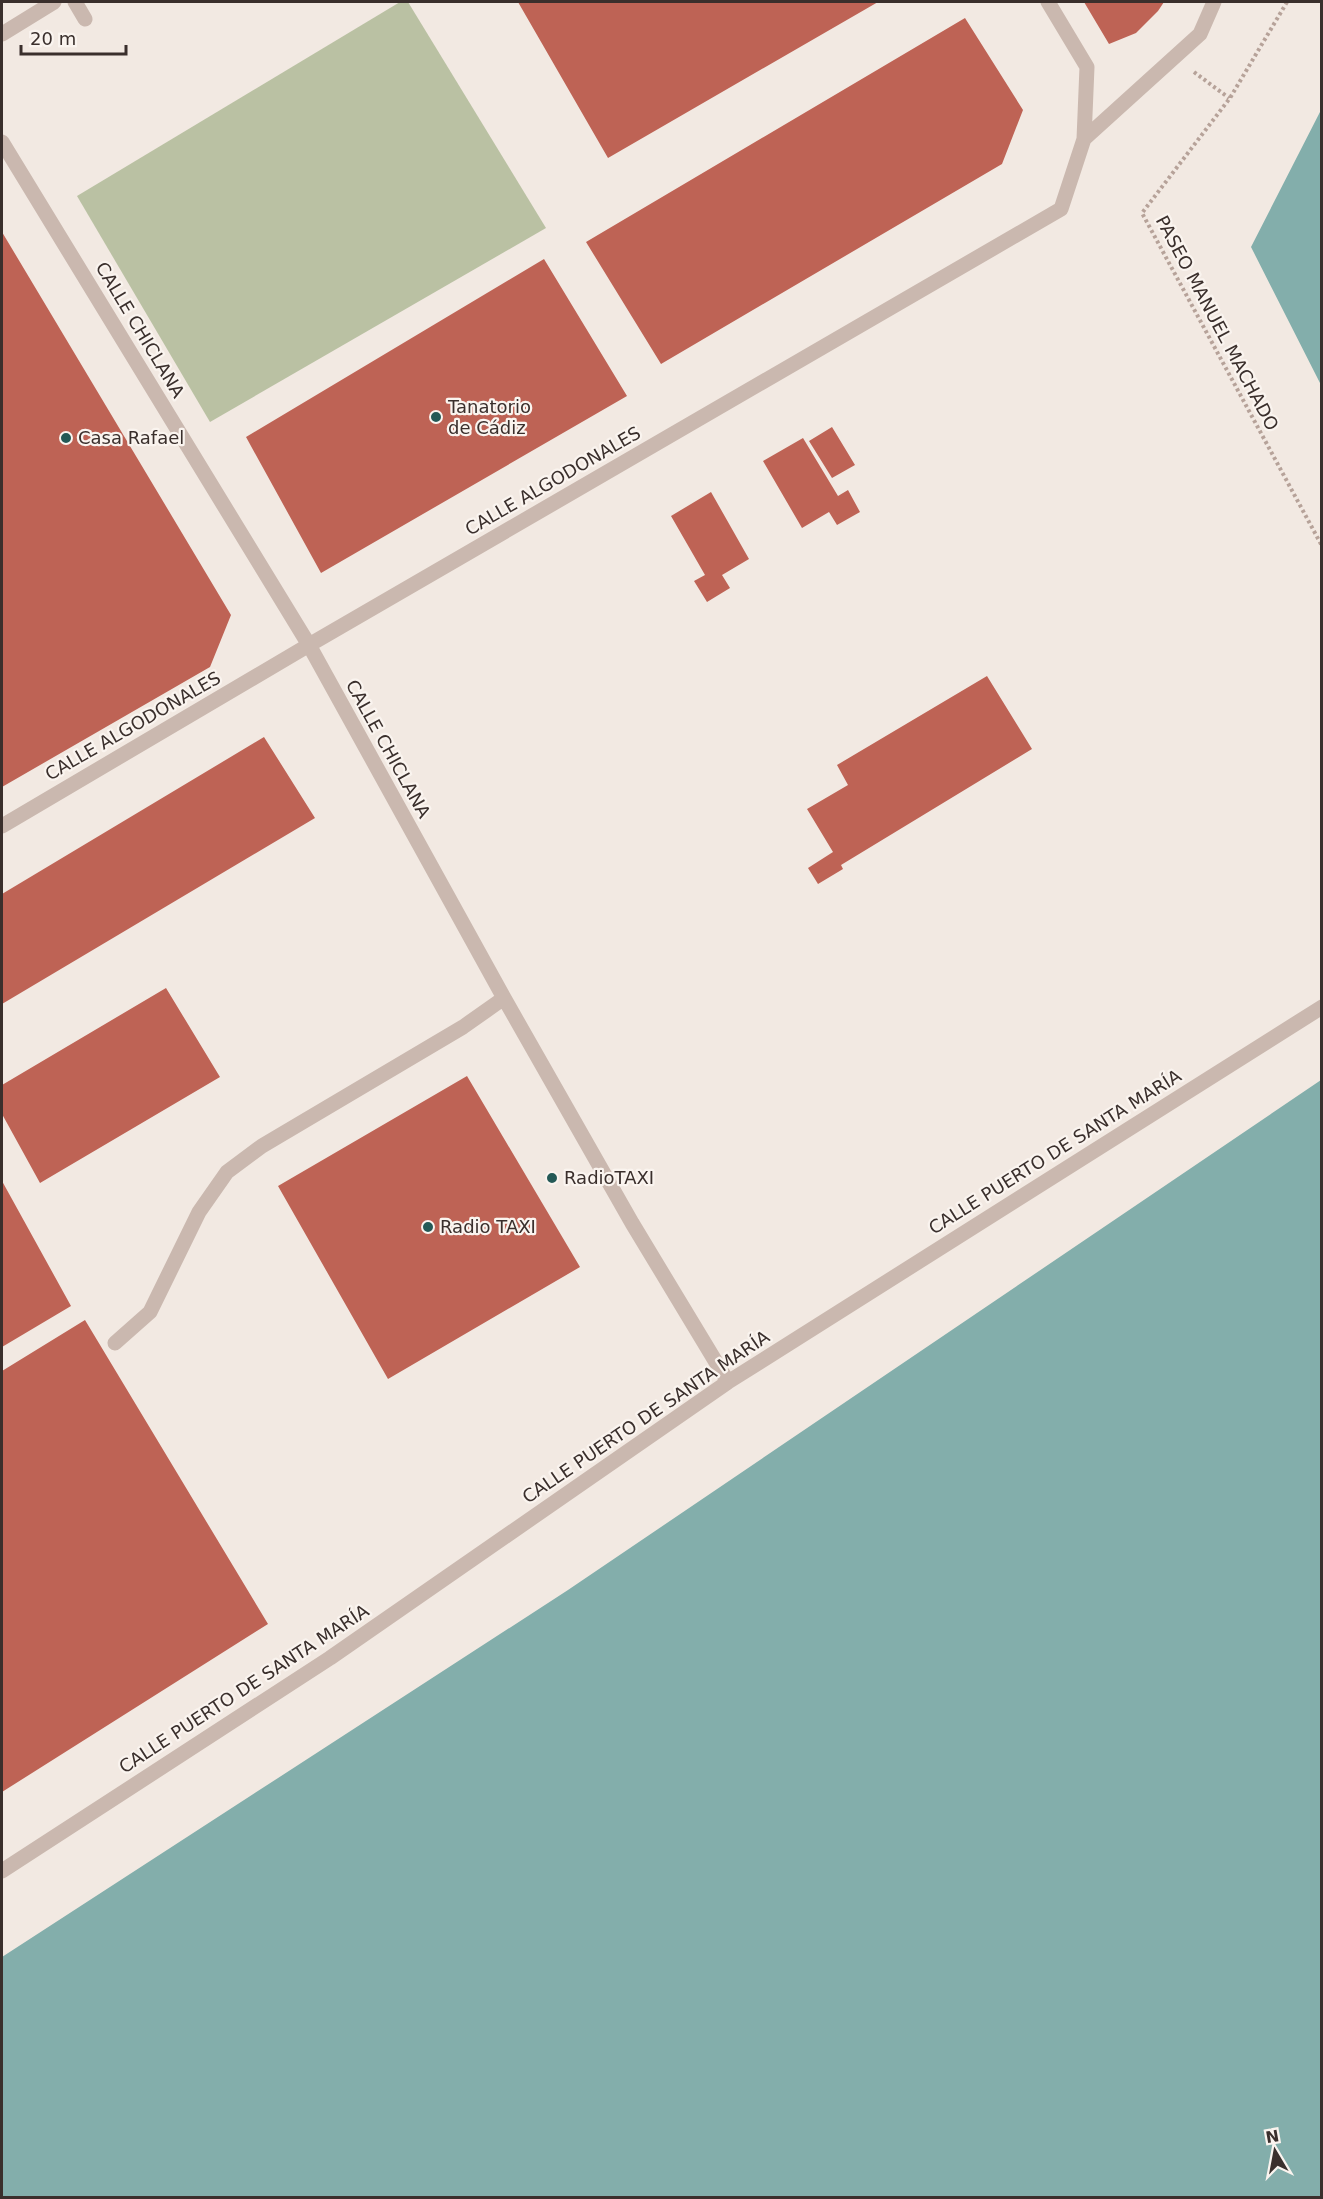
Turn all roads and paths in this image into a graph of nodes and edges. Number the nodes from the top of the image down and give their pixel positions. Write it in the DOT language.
graph roads {
  1 [pos="54,2"];
  2 [pos="75,2"];
  3 [pos="1048,2"];
  4 [pos="1214,2"];
  5 [pos="1287,2"];
  6 [pos="86,19"];
  7 [pos="2,34"];
  8 [pos="1176,56"];
  9 [pos="1230,98"];
  10 [pos="1084,139"];
  11 [pos="2,142"];
  12 [pos="1322,546"];
  13 [pos="309,645"];
  14 [pos="2,826"];
  15 [pos="504,998"];
  16 [pos="1322,1007"];
  17 [pos="115,1343"];
  18 [pos="728,1382"];
  19 [pos="2,1871"];
  1 -- 7 [label="street"];
  2 -- 6 [label="street"];
  3 -- 10 [label="street"];
  4 -- 8 [label="street"];
  5 -- 9 [label="path, PASEO MANUEL MACHADO"];
  8 -- 9 [label="path"];
  8 -- 10 [label="street"];
  9 -- 12 [label="path, PASEO MANUEL MACHADO"];
  10 -- 13 [label="street, CALLE ALGODONALES"];
  11 -- 13 [label="street, CALLE CHICLANA"];
  13 -- 14 [label="street, CALLE ALGODONALES"];
  13 -- 15 [label="street, CALLE CHICLANA"];
  15 -- 17 [label="street"];
  15 -- 18 [label="street, CALLE CHICLANA"];
  16 -- 18 [label="street, CALLE PUERTO DE SANTA MARÍA"];
  18 -- 19 [label="street, CALLE PUERTO DE SANTA MARÍA"];
}
